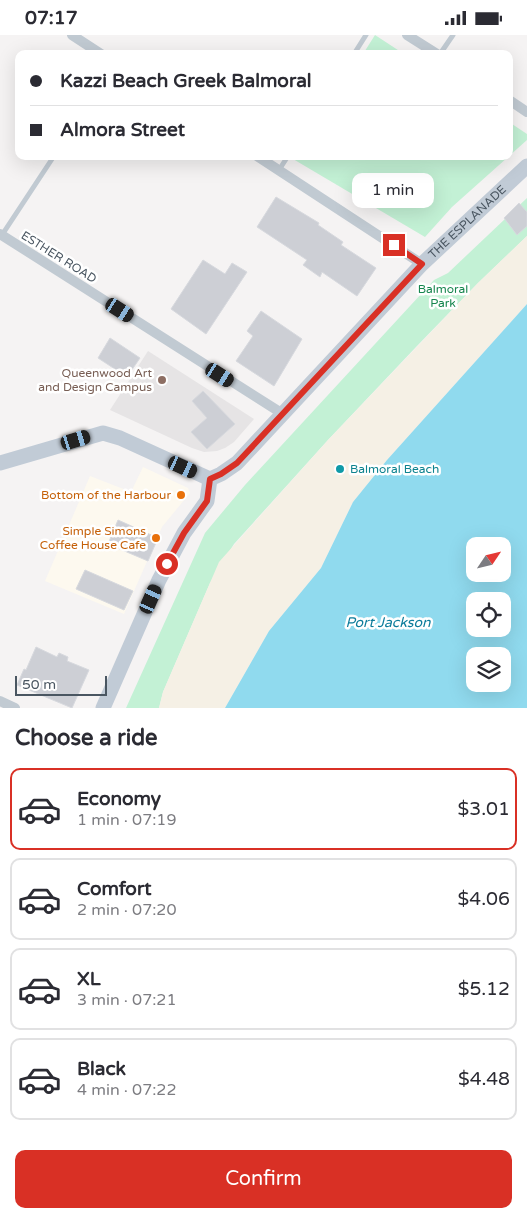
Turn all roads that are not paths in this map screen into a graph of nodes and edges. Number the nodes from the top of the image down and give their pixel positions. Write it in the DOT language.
graph roads {
  1 [pos="72,35"];
  2 [pos="366,35"];
  3 [pos="407,35"];
  4 [pos="453,35"];
  5 [pos="95,50"];
  6 [pos="357,50"];
  7 [pos="432,50"];
  8 [pos="442,50"];
  9 [pos="513,103"];
  10 [pos="527,112"];
  11 [pos="51,160"];
  12 [pos="263,160"];
  13 [pos="286,160"];
  14 [pos="527,166"];
  15 [pos="279,171"];
  16 [pos="1,235"];
  17 [pos="422,264"];
  18 [pos="282,414"];
  19 [pos="0,463"];
  20 [pos="210,479"];
  21 [pos="0,701"];
  22 [pos="15,708"];
  23 [pos="103,708"];
  1 -- 5 [label="street"];
  2 -- 6 [label="lane"];
  3 -- 7 [label="street"];
  4 -- 8 [label="lane"];
  9 -- 10 [label="street"];
  11 -- 16 [label="lane"];
  12 -- 15 [label="street"];
  13 -- 15 [label="lane"];
  14 -- 17 [label="street, THE ESPLANADE"];
  15 -- 17 [label="street"];
  16 -- 18 [label="street, ESTHER ROAD"];
  17 -- 18 [label="street, THE ESPLANADE"];
  18 -- 20 [label="street, THE ESPLANADE"];
  19 -- 20 [label="street"];
  20 -- 23 [label="street"];
  21 -- 22 [label="street"];
}
